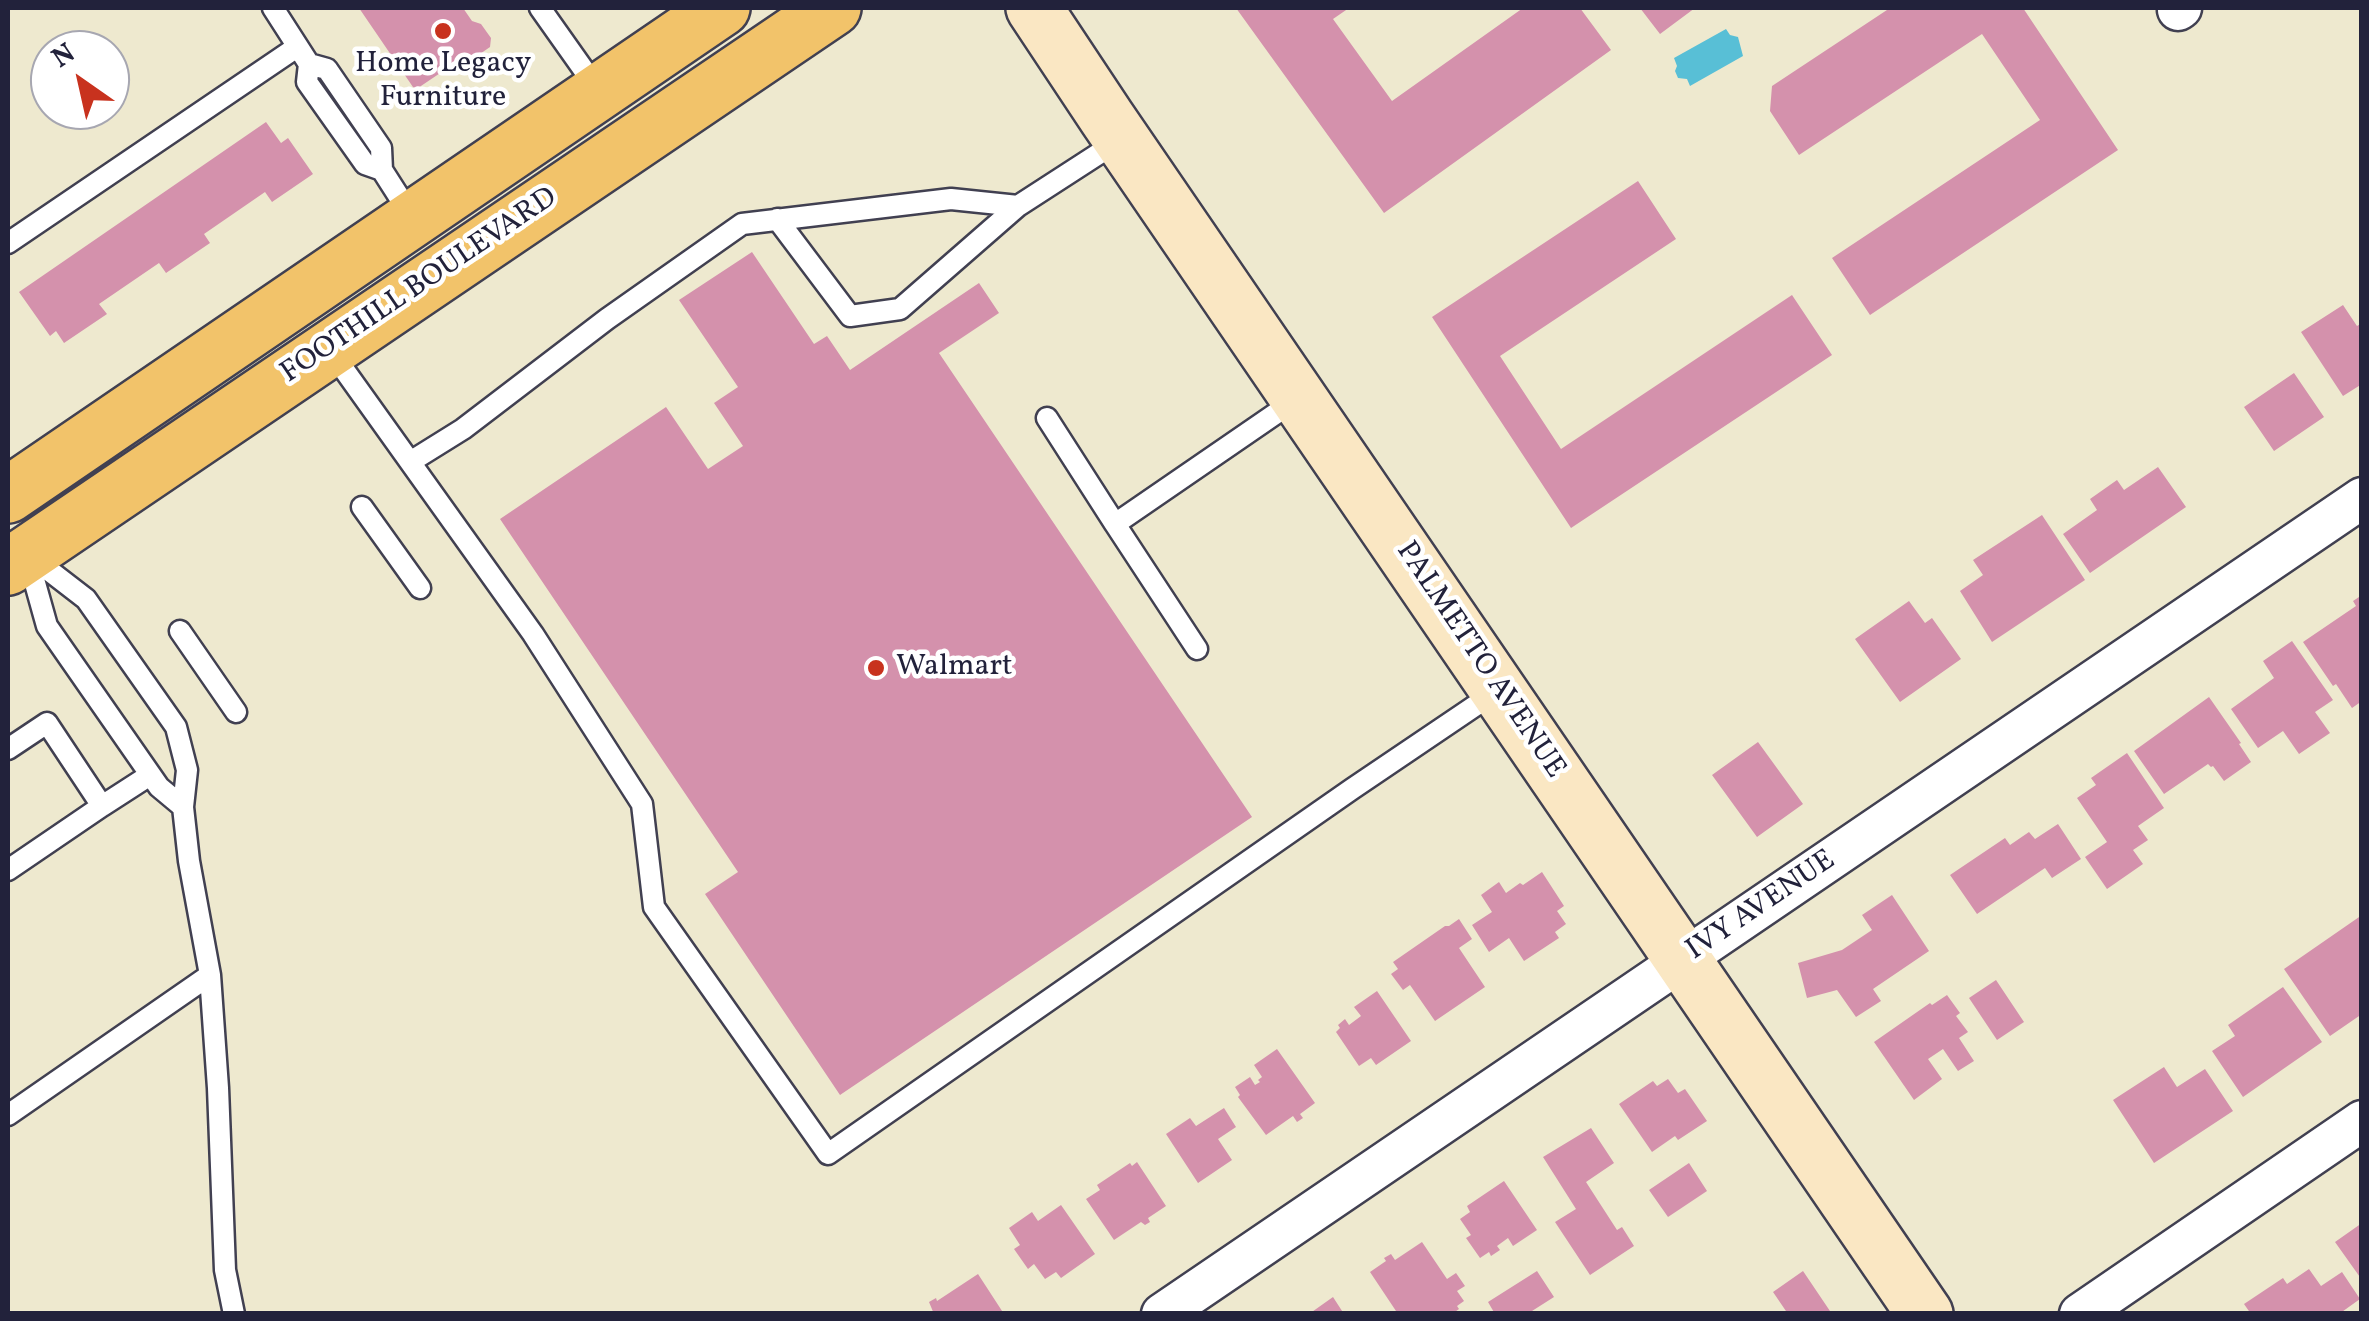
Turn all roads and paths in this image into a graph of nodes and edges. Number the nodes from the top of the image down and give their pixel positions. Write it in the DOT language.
graph roads {
  1 [pos="272,8"];
  2 [pos="540,8"];
  3 [pos="722,8"];
  4 [pos="833,8"];
  5 [pos="1034,8"];
  6 [pos="303,56"];
  7 [pos="599,92"];
  8 [pos="1122,138"];
  9 [pos="1018,206"];
  10 [pos="413,218"];
  11 [pos="777,220"];
  12 [pos="8,242"];
  13 [pos="329,349"];
  14 [pos="1298,398"];
  15 [pos="1047,418"];
  16 [pos="410,462"];
  17 [pos="8,495"];
  18 [pos="2362,498"];
  19 [pos="362,507"];
  20 [pos="1114,524"];
  21 [pos="14,548"];
  22 [pos="420,588"];
  23 [pos="180,631"];
  24 [pos="1197,649"];
  25 [pos="1498,690"];
  26 [pos="236,712"];
  27 [pos="8,749"];
  28 [pos="150,775"];
  29 [pos="102,806"];
  30 [pos="183,807"];
  31 [pos="8,870"];
  32 [pos="1684,960"];
  33 [pos="210,975"];
  34 [pos="8,1115"];
  35 [pos="2362,1122"];
  36 [pos="234,1314"];
  37 [pos="1162,1314"];
  38 [pos="1926,1314"];
  39 [pos="2080,1314"];
  1 -- 6 [label="lane"];
  2 -- 7 [label="lane"];
  3 -- 7 [label="main road, FOOTHILL BOULEVARD"];
  4 -- 13 [label="main road, FOOTHILL BOULEVARD"];
  5 -- 8 [label="street, PALMETTO AVENUE"];
  6 -- 10 [label="lane"];
  6 -- 12 [label="lane"];
  7 -- 10 [label="main road, FOOTHILL BOULEVARD"];
  8 -- 9 [label="lane"];
  8 -- 14 [label="street, PALMETTO AVENUE"];
  9 -- 11 [label="lane"];
  9 -- 11 [label="lane"];
  10 -- 17 [label="main road, FOOTHILL BOULEVARD"];
  11 -- 16 [label="lane"];
  13 -- 16 [label="lane"];
  13 -- 21 [label="main road, FOOTHILL BOULEVARD"];
  14 -- 20 [label="lane"];
  14 -- 25 [label="street, PALMETTO AVENUE"];
  15 -- 20 [label="lane"];
  16 -- 25 [label="lane"];
  18 -- 32 [label="street, IVY AVENUE"];
  19 -- 22 [label="lane"];
  20 -- 24 [label="lane"];
  21 -- 28 [label="lane"];
  21 -- 30 [label="lane"];
  23 -- 26 [label="lane"];
  25 -- 32 [label="street, PALMETTO AVENUE"];
  27 -- 29 [label="lane"];
  28 -- 29 [label="lane"];
  28 -- 30 [label="lane"];
  29 -- 31 [label="lane"];
  30 -- 33 [label="lane"];
  32 -- 37 [label="street, IVY AVENUE"];
  32 -- 38 [label="street, PALMETTO AVENUE"];
  33 -- 34 [label="lane"];
  33 -- 36 [label="lane"];
  35 -- 39 [label="street"];
}
